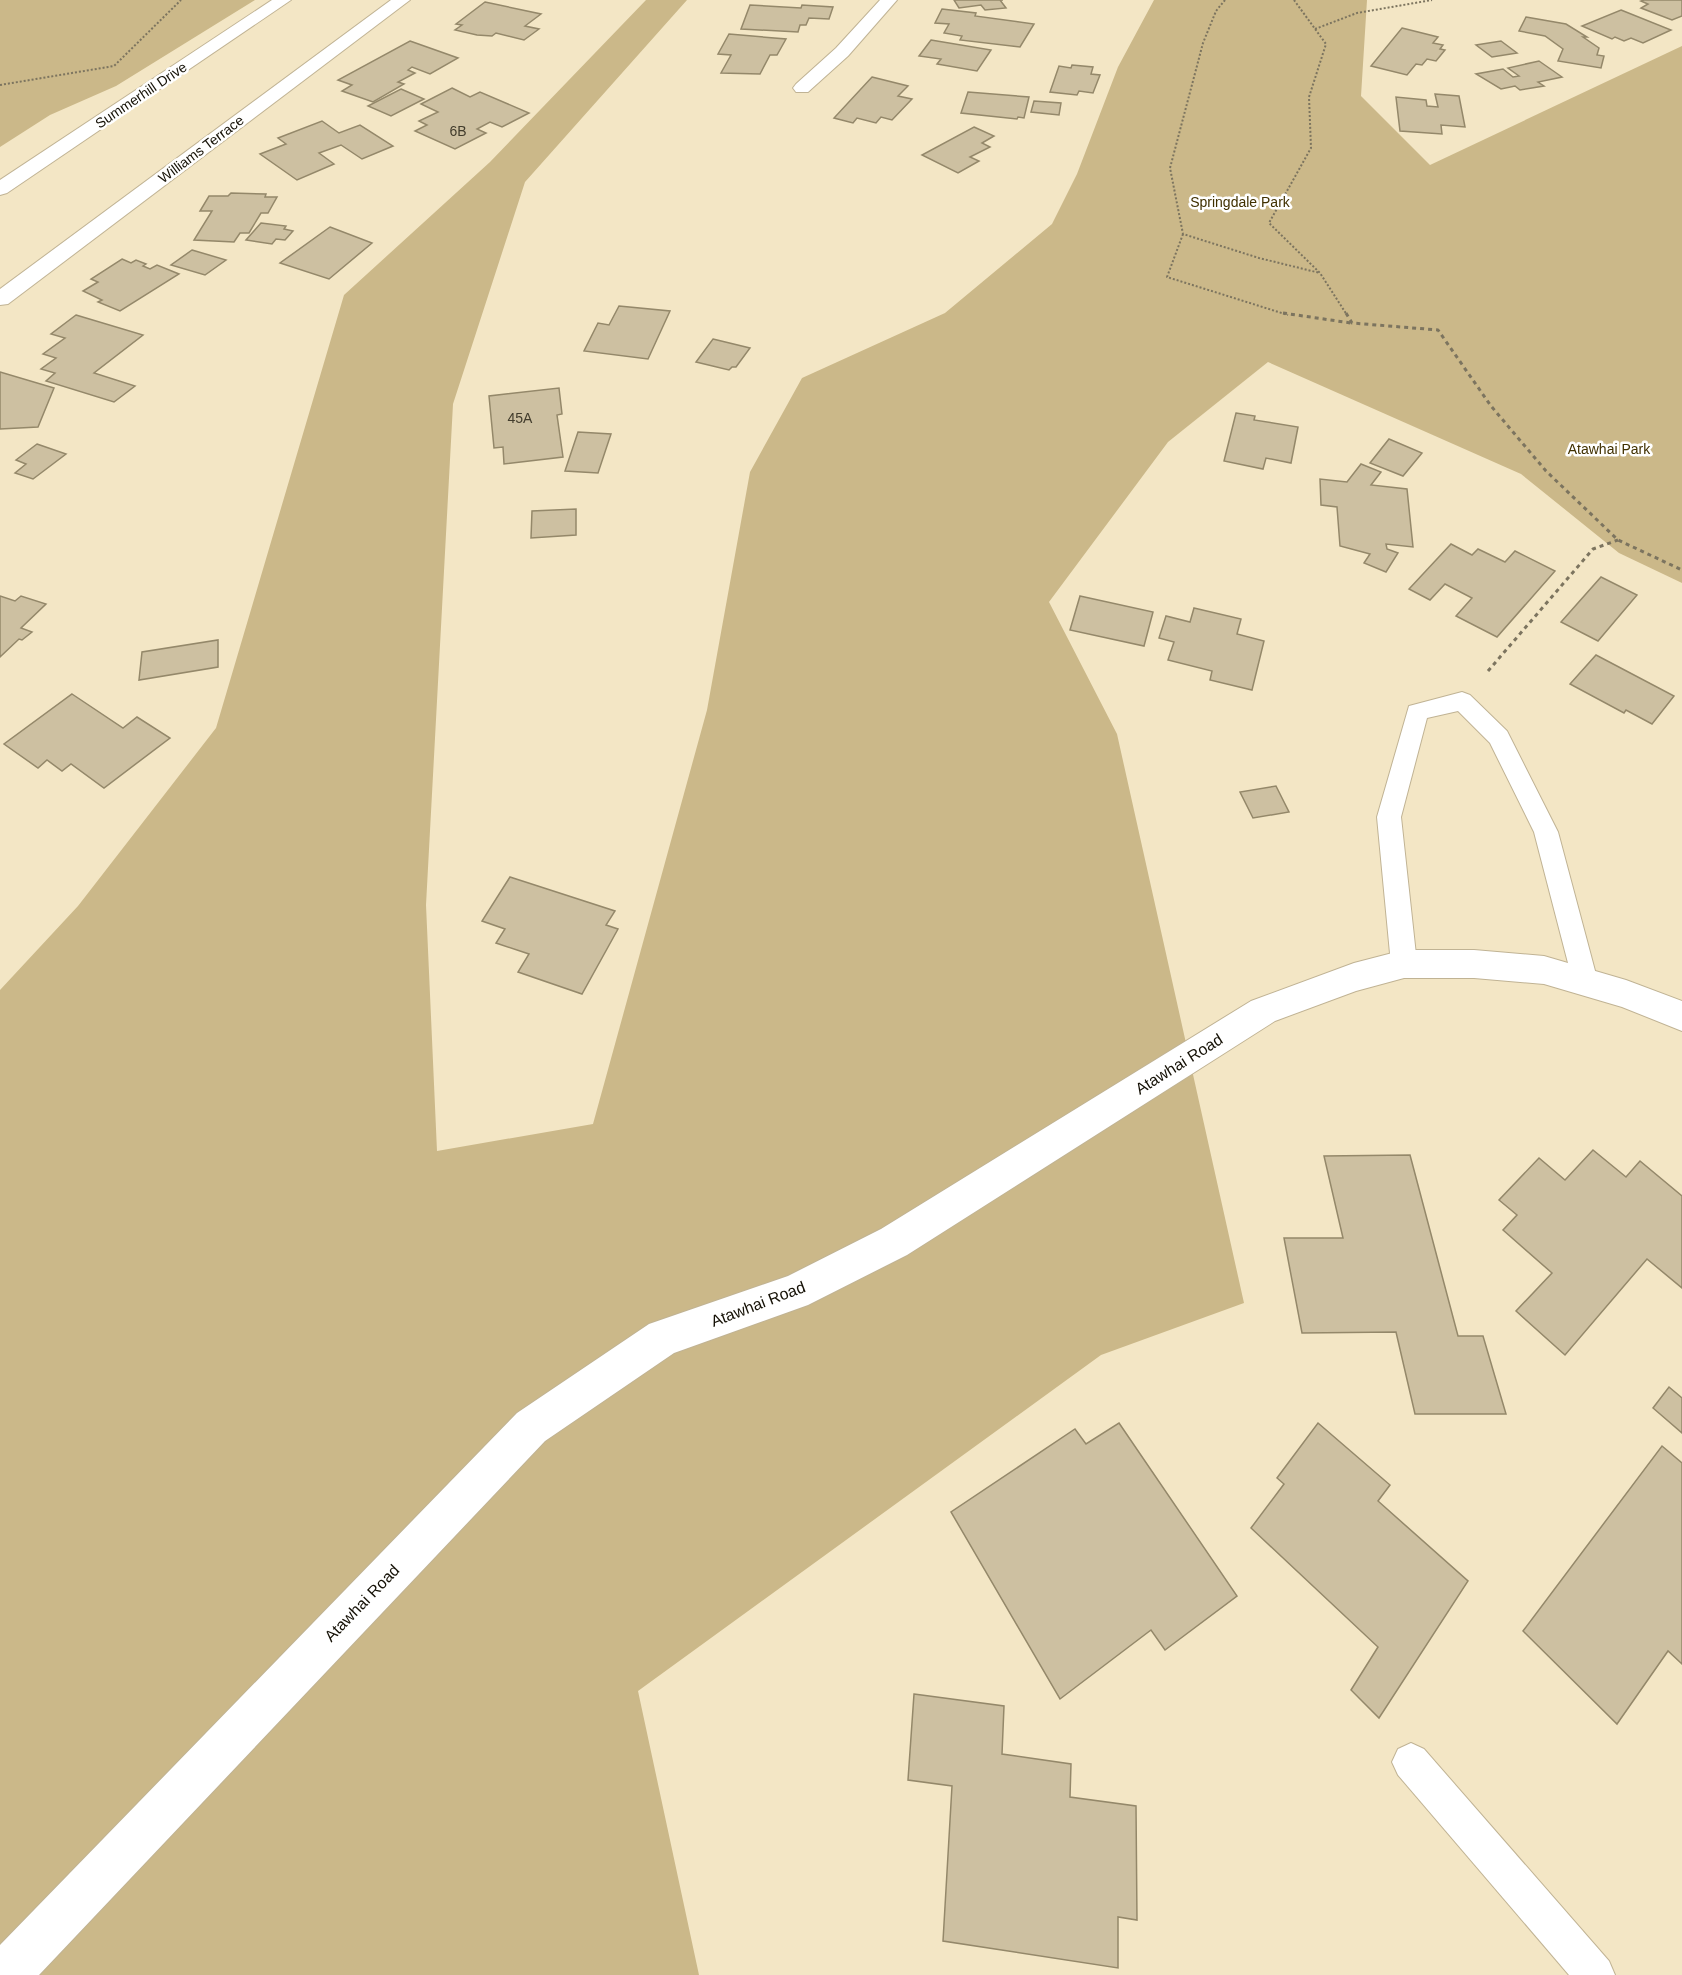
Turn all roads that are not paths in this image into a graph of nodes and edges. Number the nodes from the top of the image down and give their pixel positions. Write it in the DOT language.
graph roads {
  1 [pos="283,0"];
  2 [pos="402,0"];
  3 [pos="889,0"];
  4 [pos="802,87"];
  5 [pos="0,189"];
  6 [pos="0,299"];
  7 [pos="1404,964"];
  8 [pos="1584,982"];
  9 [pos="1682,1016"];
  10 [pos="1411,1762"];
  11 [pos="5,1975"];
  12 [pos="1595,1975"];
  1 -- 5 [label="street, Summerhill Drive"];
  2 -- 6 [label="street, Williams Terrace"];
  3 -- 4 [label="street"];
  7 -- 8 [label="street, Atawhai Road"];
  7 -- 8 [label="lane"];
  7 -- 11 [label="street, Atawhai Road"];
  8 -- 9 [label="street, Atawhai Road"];
  10 -- 12 [label="lane"];
}
